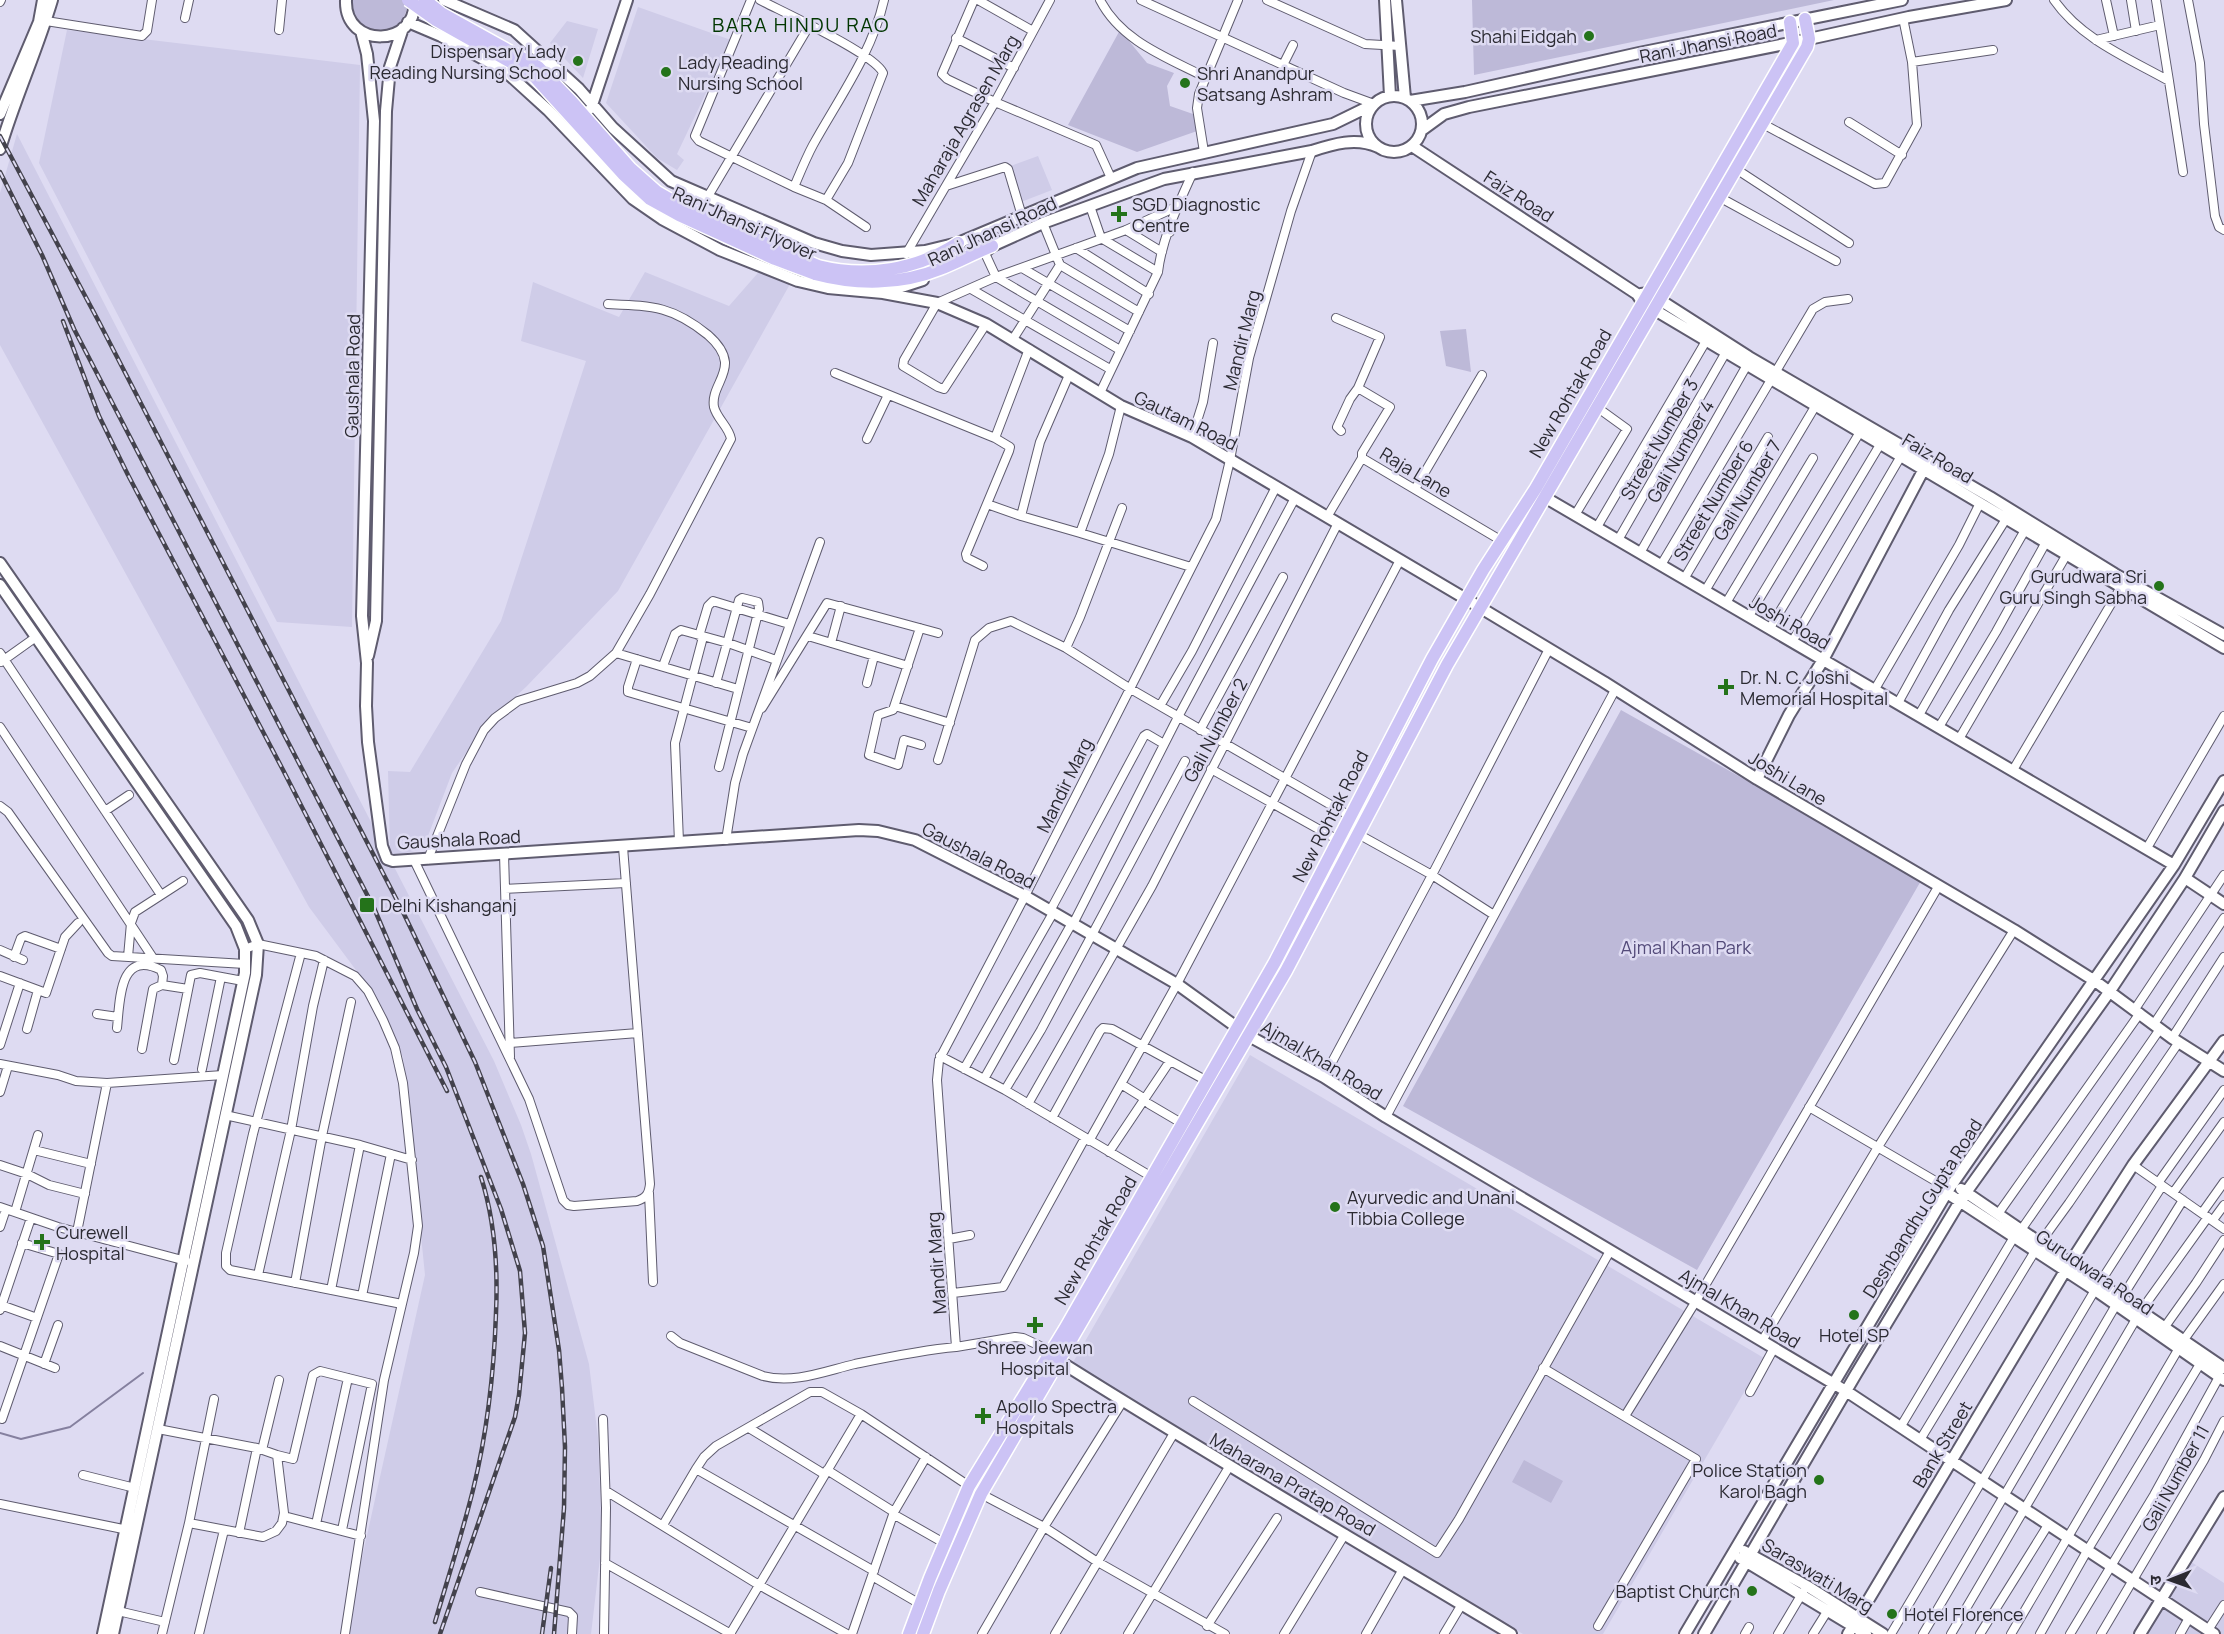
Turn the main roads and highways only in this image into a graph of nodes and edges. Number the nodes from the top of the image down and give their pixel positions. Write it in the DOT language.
graph roads {
  1 [pos="408,0"];
  2 [pos="424,0"];
  3 [pos="1805,19"];
  4 [pos="1790,22"];
  5 [pos="958,243"];
  6 [pos="987,249"];
  7 [pos="817,270"];
  8 [pos="1649,300"];
  9 [pos="1055,1356"];
  10 [pos="909,1634"];
  11 [pos="923,1634"];
  1 -- 7 [label="main road, Rani Jhansi Flyover, bridge"];
  2 -- 7 [label="main road, Rani Jhansi Flyover, bridge"];
  3 -- 8 [label="main road, New Rohtak Road"];
  4 -- 8 [label="main road, New Rohtak Road"];
  5 -- 7 [label="main road, Rani Jhansi Flyover"];
  6 -- 7 [label="main road, Rani Jhansi Flyover"];
  8 -- 9 [label="main road, New Rohtak Road"];
  8 -- 9 [label="main road, New Rohtak Road"];
  9 -- 10 [label="main road, New Rohtak Road"];
  9 -- 11 [label="main road, New Rohtak Road"];
}
